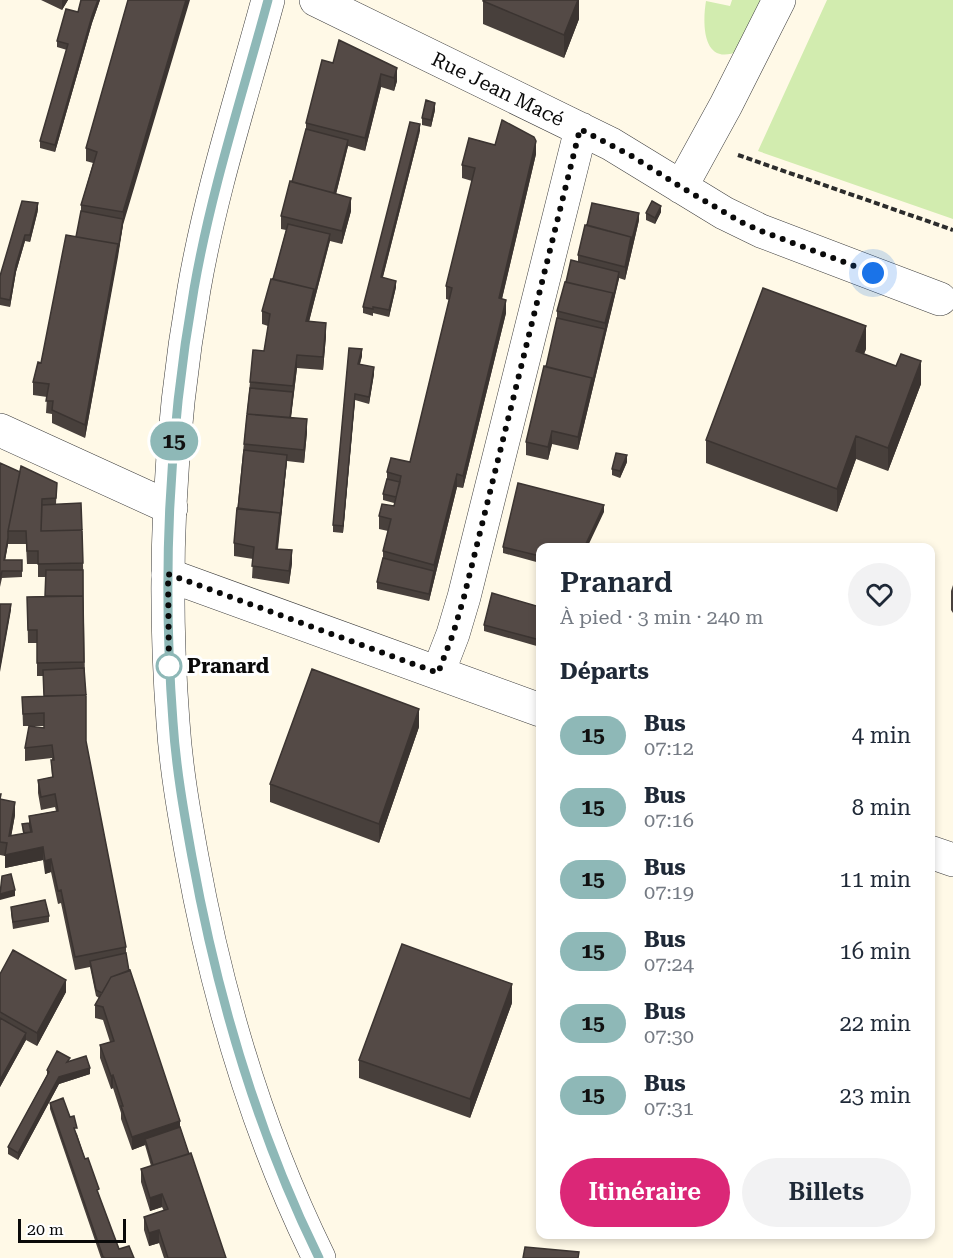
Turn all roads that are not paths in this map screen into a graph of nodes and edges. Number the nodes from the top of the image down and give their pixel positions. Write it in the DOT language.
graph roads {
  1 [pos="268,0"];
  2 [pos="316,0"];
  3 [pos="780,0"];
  4 [pos="580,129"];
  5 [pos="681,187"];
  6 [pos="940,298"];
  7 [pos="0,430"];
  8 [pos="171,508"];
  9 [pos="168,574"];
  10 [pos="438,673"];
  11 [pos="536,709"];
  12 [pos="935,854"];
  13 [pos="953,860"];
  14 [pos="319,1258"];
  1 -- 8 [label="street"];
  2 -- 4 [label="street, Rue Jean Macé"];
  3 -- 5 [label="street"];
  4 -- 5 [label="street, Rue Jean Macé"];
  4 -- 10 [label="street"];
  5 -- 6 [label="street, Rue Jean Macé"];
  7 -- 8 [label="street"];
  8 -- 9 [label="street"];
  9 -- 10 [label="street"];
  9 -- 14 [label="street"];
  10 -- 11 [label="street"];
  12 -- 13 [label="street"];
}
